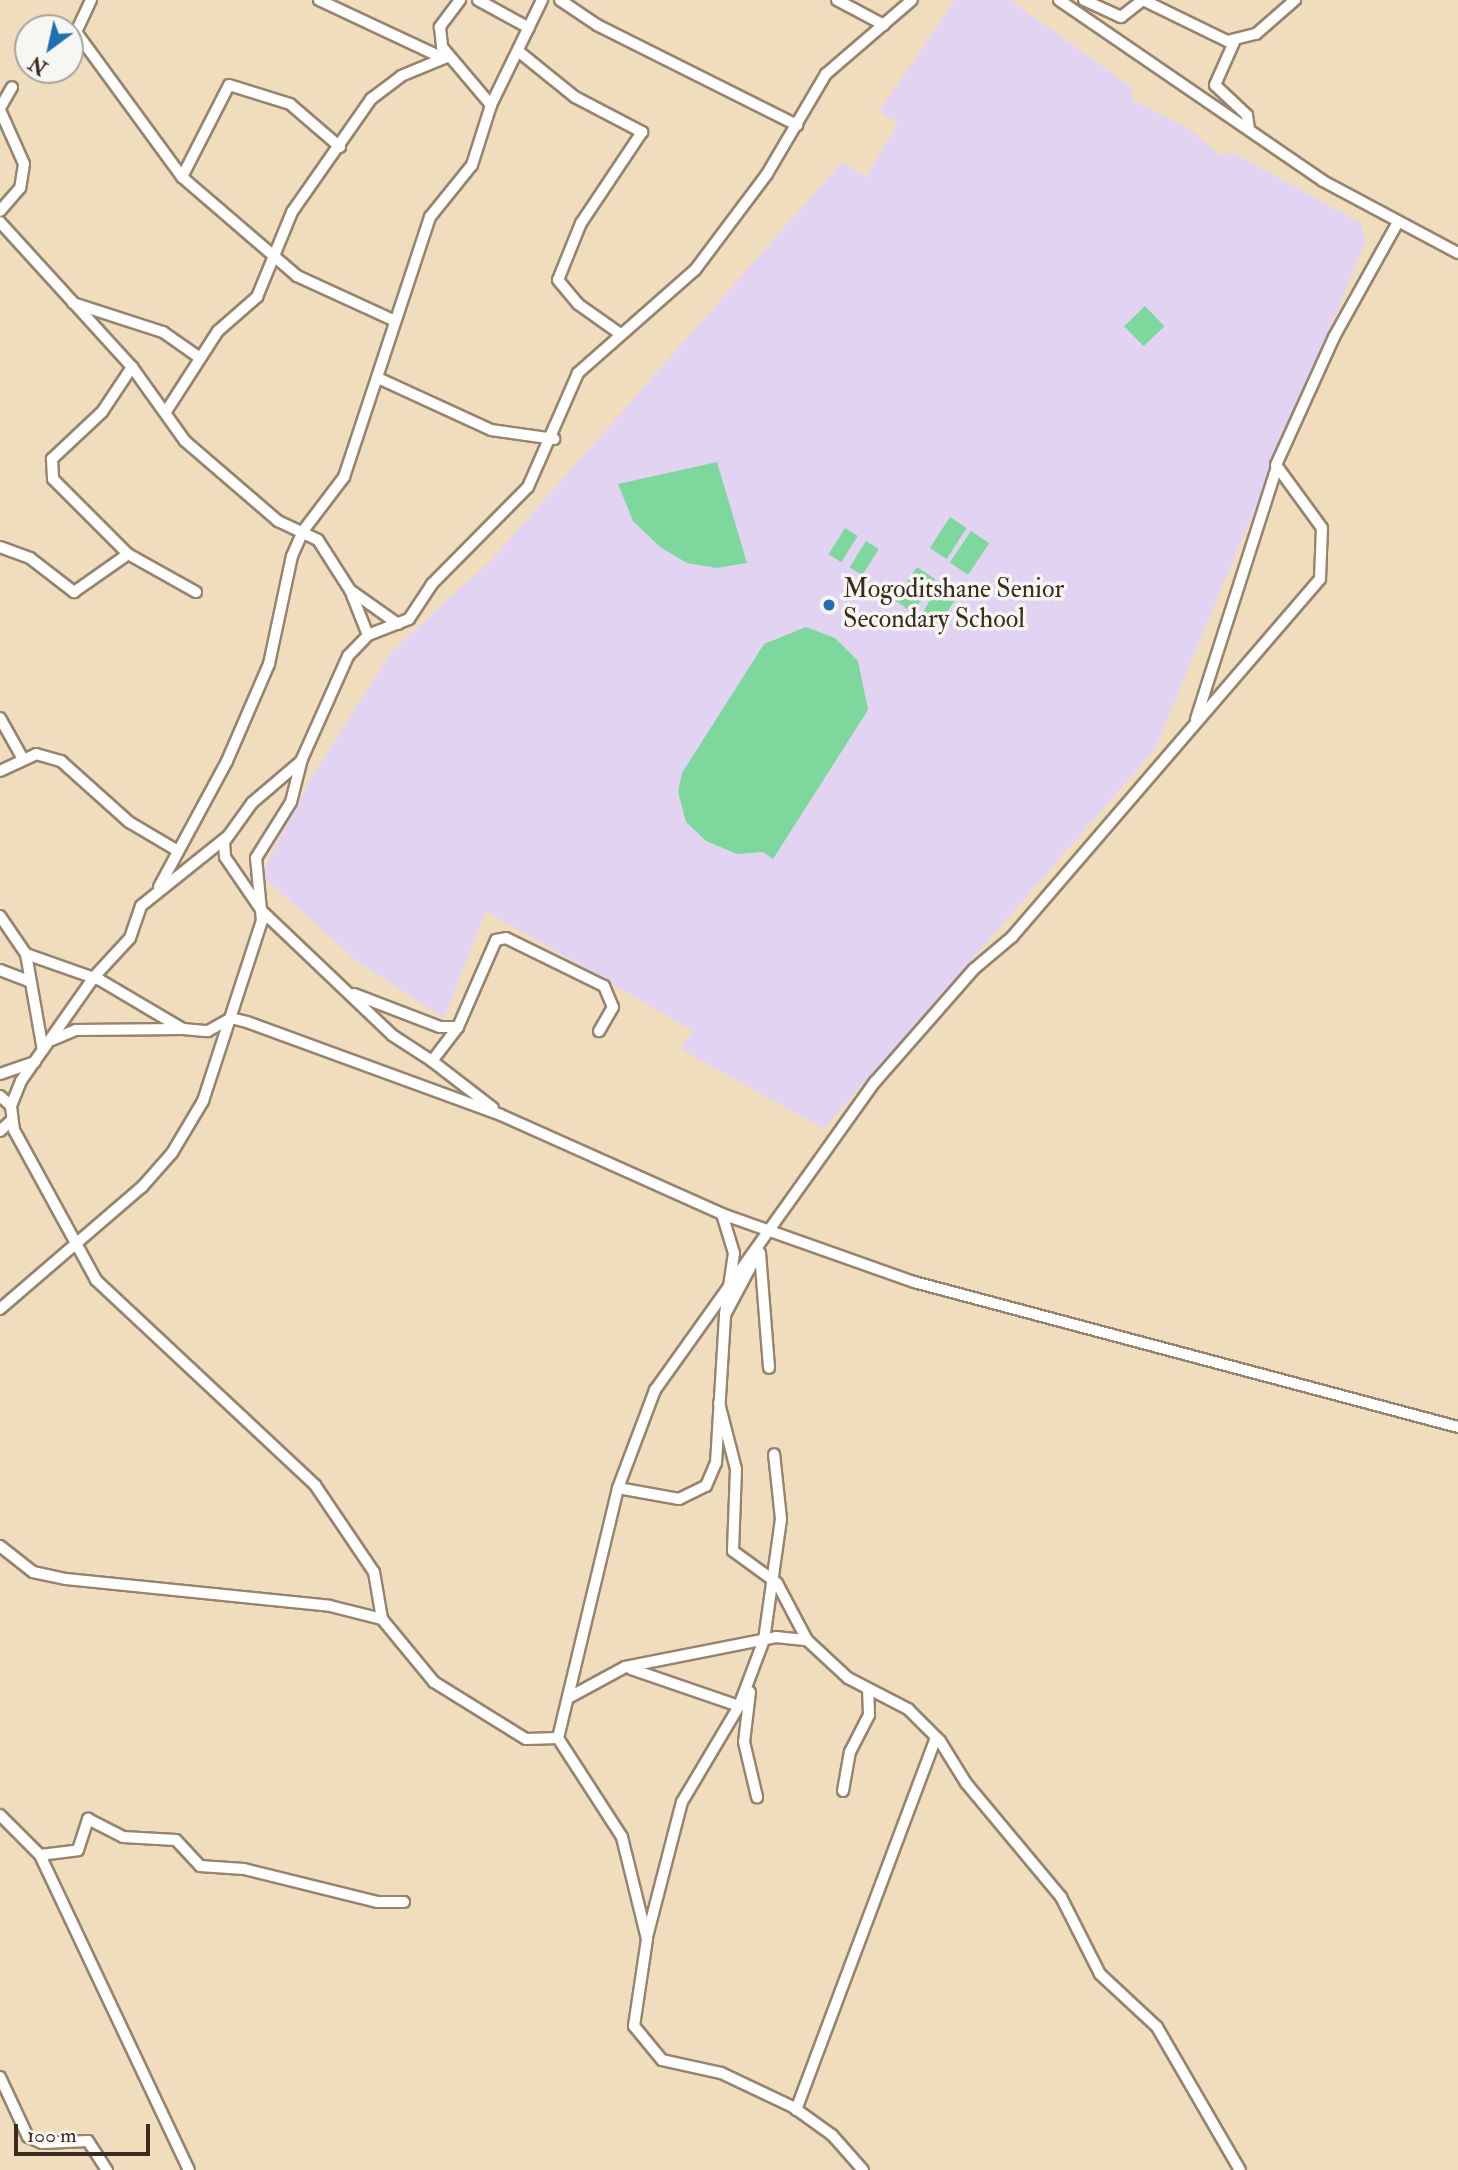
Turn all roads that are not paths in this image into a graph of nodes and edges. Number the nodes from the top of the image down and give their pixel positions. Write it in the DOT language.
graph roads {
  1 [pos="91,0"];
  2 [pos="319,0"];
  3 [pos="460,0"];
  4 [pos="478,0"];
  5 [pos="542,0"];
  6 [pos="559,0"];
  7 [pos="836,0"];
  8 [pos="912,0"];
  9 [pos="1059,0"];
  10 [pos="1084,0"];
  11 [pos="1143,0"];
  12 [pos="1295,0"];
  13 [pos="884,24"];
  14 [pos="529,28"];
  15 [pos="1235,40"];
  16 [pos="518,51"];
  17 [pos="445,57"];
  18 [pos="12,87"];
  19 [pos="491,105"];
  20 [pos="0,109"];
  21 [pos="797,125"];
  22 [pos="1249,130"];
  23 [pos="340,147"];
  24 [pos="182,177"];
  25 [pos="0,211"];
  26 [pos="0,222"];
  27 [pos="1397,224"];
  28 [pos="1458,253"];
  29 [pos="275,254"];
  30 [pos="70,302"];
  31 [pos="393,320"];
  32 [pos="620,333"];
  33 [pos="200,358"];
  34 [pos="132,368"];
  35 [pos="378,378"];
  36 [pos="167,410"];
  37 [pos="554,439"];
  38 [pos="1277,467"];
  39 [pos="303,531"];
  40 [pos="0,547"];
  41 [pos="128,554"];
  42 [pos="350,590"];
  43 [pos="196,592"];
  44 [pos="398,624"];
  45 [pos="368,635"];
  46 [pos="0,718"];
  47 [pos="1194,726"];
  48 [pos="23,759"];
  49 [pos="302,759"];
  50 [pos="0,771"];
  51 [pos="227,837"];
  52 [pos="178,851"];
  53 [pos="156,894"];
  54 [pos="262,911"];
  55 [pos="0,916"];
  56 [pos="26,954"];
  57 [pos="0,970"];
  58 [pos="94,977"];
  59 [pos="28,981"];
  60 [pos="341,986"];
  61 [pos="232,1018"];
  62 [pos="458,1027"];
  63 [pos="183,1029"];
  64 [pos="598,1031"];
  65 [pos="52,1040"];
  66 [pos="43,1050"];
  67 [pos="432,1061"];
  68 [pos="36,1062"];
  69 [pos="0,1074"];
  70 [pos="0,1096"];
  71 [pos="11,1106"];
  72 [pos="502,1115"];
  73 [pos="12,1120"];
  74 [pos="0,1131"];
  75 [pos="722,1214"];
  76 [pos="771,1229"];
  77 [pos="80,1244"];
  78 [pos="760,1248"];
  79 [pos="727,1283"];
  80 [pos="0,1309"];
  81 [pos="725,1315"];
  82 [pos="769,1368"];
  83 [pos="719,1403"];
  84 [pos="1458,1427"];
  85 [pos="774,1454"];
  86 [pos="618,1488"];
  87 [pos="0,1546"];
  88 [pos="777,1583"];
  89 [pos="382,1619"];
  90 [pos="765,1640"];
  91 [pos="807,1640"];
  92 [pos="625,1667"];
  93 [pos="752,1677"];
  94 [pos="868,1689"];
  95 [pos="568,1698"];
  96 [pos="739,1706"];
  97 [pos="936,1737"];
  98 [pos="558,1738"];
  99 [pos="843,1791"];
  100 [pos="757,1797"];
  101 [pos="0,1815"];
  102 [pos="40,1855"];
  103 [pos="404,1902"];
  104 [pos="647,1939"];
  105 [pos="0,2077"];
  106 [pos="796,2110"];
  107 [pos="107,2170"];
  108 [pos="189,2170"];
  109 [pos="863,2170"];
  110 [pos="1240,2170"];
  1 -- 24 [label="street"];
  2 -- 17 [label="street"];
  3 -- 17 [label="street"];
  4 -- 14 [label="street"];
  5 -- 14 [label="street"];
  6 -- 21 [label="street"];
  7 -- 13 [label="street"];
  8 -- 13 [label="street"];
  9 -- 22 [label="street"];
  10 -- 11 [label="street"];
  11 -- 15 [label="street"];
  12 -- 15 [label="street"];
  13 -- 21 [label="street"];
  14 -- 16 [label="street"];
  15 -- 22 [label="street"];
  16 -- 19 [label="street"];
  16 -- 32 [label="street"];
  17 -- 19 [label="street"];
  17 -- 23 [label="street"];
  18 -- 20 [label="street"];
  19 -- 31 [label="street"];
  20 -- 25 [label="street"];
  21 -- 32 [label="street"];
  22 -- 27 [label="street"];
  23 -- 24 [label="street"];
  23 -- 29 [label="street"];
  24 -- 29 [label="street"];
  26 -- 30 [label="street"];
  27 -- 28 [label="street"];
  27 -- 38 [label="street"];
  29 -- 31 [label="street"];
  29 -- 33 [label="street"];
  30 -- 33 [label="street"];
  30 -- 34 [label="street"];
  31 -- 35 [label="street"];
  32 -- 37 [label="street"];
  33 -- 36 [label="street"];
  34 -- 36 [label="street"];
  34 -- 41 [label="street"];
  35 -- 37 [label="street"];
  35 -- 39 [label="street"];
  36 -- 39 [label="street"];
  37 -- 44 [label="street"];
  38 -- 47 [label="street"];
  38 -- 47 [label="street"];
  39 -- 42 [label="street"];
  39 -- 52 [label="street"];
  40 -- 41 [label="street"];
  41 -- 43 [label="street"];
  42 -- 44 [label="street"];
  42 -- 45 [label="street"];
  44 -- 45 [label="street"];
  45 -- 49 [label="street"];
  46 -- 48 [label="street"];
  47 -- 76 [label="street"];
  48 -- 50 [label="street"];
  48 -- 52 [label="street"];
  49 -- 51 [label="street"];
  49 -- 54 [label="street"];
  51 -- 53 [label="street"];
  51 -- 54 [label="street"];
  52 -- 53 [label="street"];
  53 -- 58 [label="street"];
  54 -- 60 [label="street"];
  54 -- 61 [label="street"];
  55 -- 56 [label="street"];
  56 -- 58 [label="street"];
  56 -- 59 [label="street"];
  57 -- 59 [label="street"];
  58 -- 63 [label="street"];
  58 -- 65 [label="street"];
  59 -- 66 [label="street"];
  60 -- 62 [label="street"];
  60 -- 67 [label="street"];
  61 -- 63 [label="street"];
  61 -- 72 [label="street"];
  61 -- 77 [label="street"];
  62 -- 64 [label="street"];
  62 -- 67 [label="street"];
  63 -- 65 [label="street"];
  65 -- 66 [label="street"];
  66 -- 68 [label="street"];
  67 -- 72 [label="street"];
  68 -- 69 [label="street"];
  68 -- 71 [label="street"];
  70 -- 71 [label="street"];
  71 -- 73 [label="street"];
  72 -- 75 [label="street"];
  73 -- 74 [label="street"];
  73 -- 77 [label="street"];
  75 -- 76 [label="street"];
  75 -- 79 [label="street"];
  76 -- 78 [label="street"];
  76 -- 84 [label="street"];
  77 -- 80 [label="street"];
  77 -- 89 [label="street"];
  78 -- 79 [label="street"];
  78 -- 81 [label="street"];
  78 -- 82 [label="street"];
  79 -- 81 [label="street"];
  79 -- 86 [label="street"];
  81 -- 83 [label="street"];
  83 -- 86 [label="street"];
  83 -- 88 [label="street"];
  85 -- 88 [label="street"];
  86 -- 95 [label="street"];
  87 -- 89 [label="street"];
  88 -- 90 [label="street"];
  88 -- 91 [label="street"];
  89 -- 98 [label="street"];
  90 -- 91 [label="street"];
  90 -- 92 [label="street"];
  90 -- 93 [label="street"];
  91 -- 94 [label="street"];
  92 -- 95 [label="street"];
  92 -- 96 [label="street"];
  93 -- 96 [label="street"];
  93 -- 100 [label="street"];
  94 -- 97 [label="street"];
  94 -- 99 [label="street"];
  95 -- 98 [label="street"];
  96 -- 104 [label="street"];
  97 -- 106 [label="street"];
  97 -- 110 [label="street"];
  98 -- 104 [label="street"];
  101 -- 102 [label="street"];
  102 -- 103 [label="street"];
  102 -- 108 [label="street"];
  104 -- 106 [label="street"];
  105 -- 107 [label="street"];
  106 -- 109 [label="street"];
}
